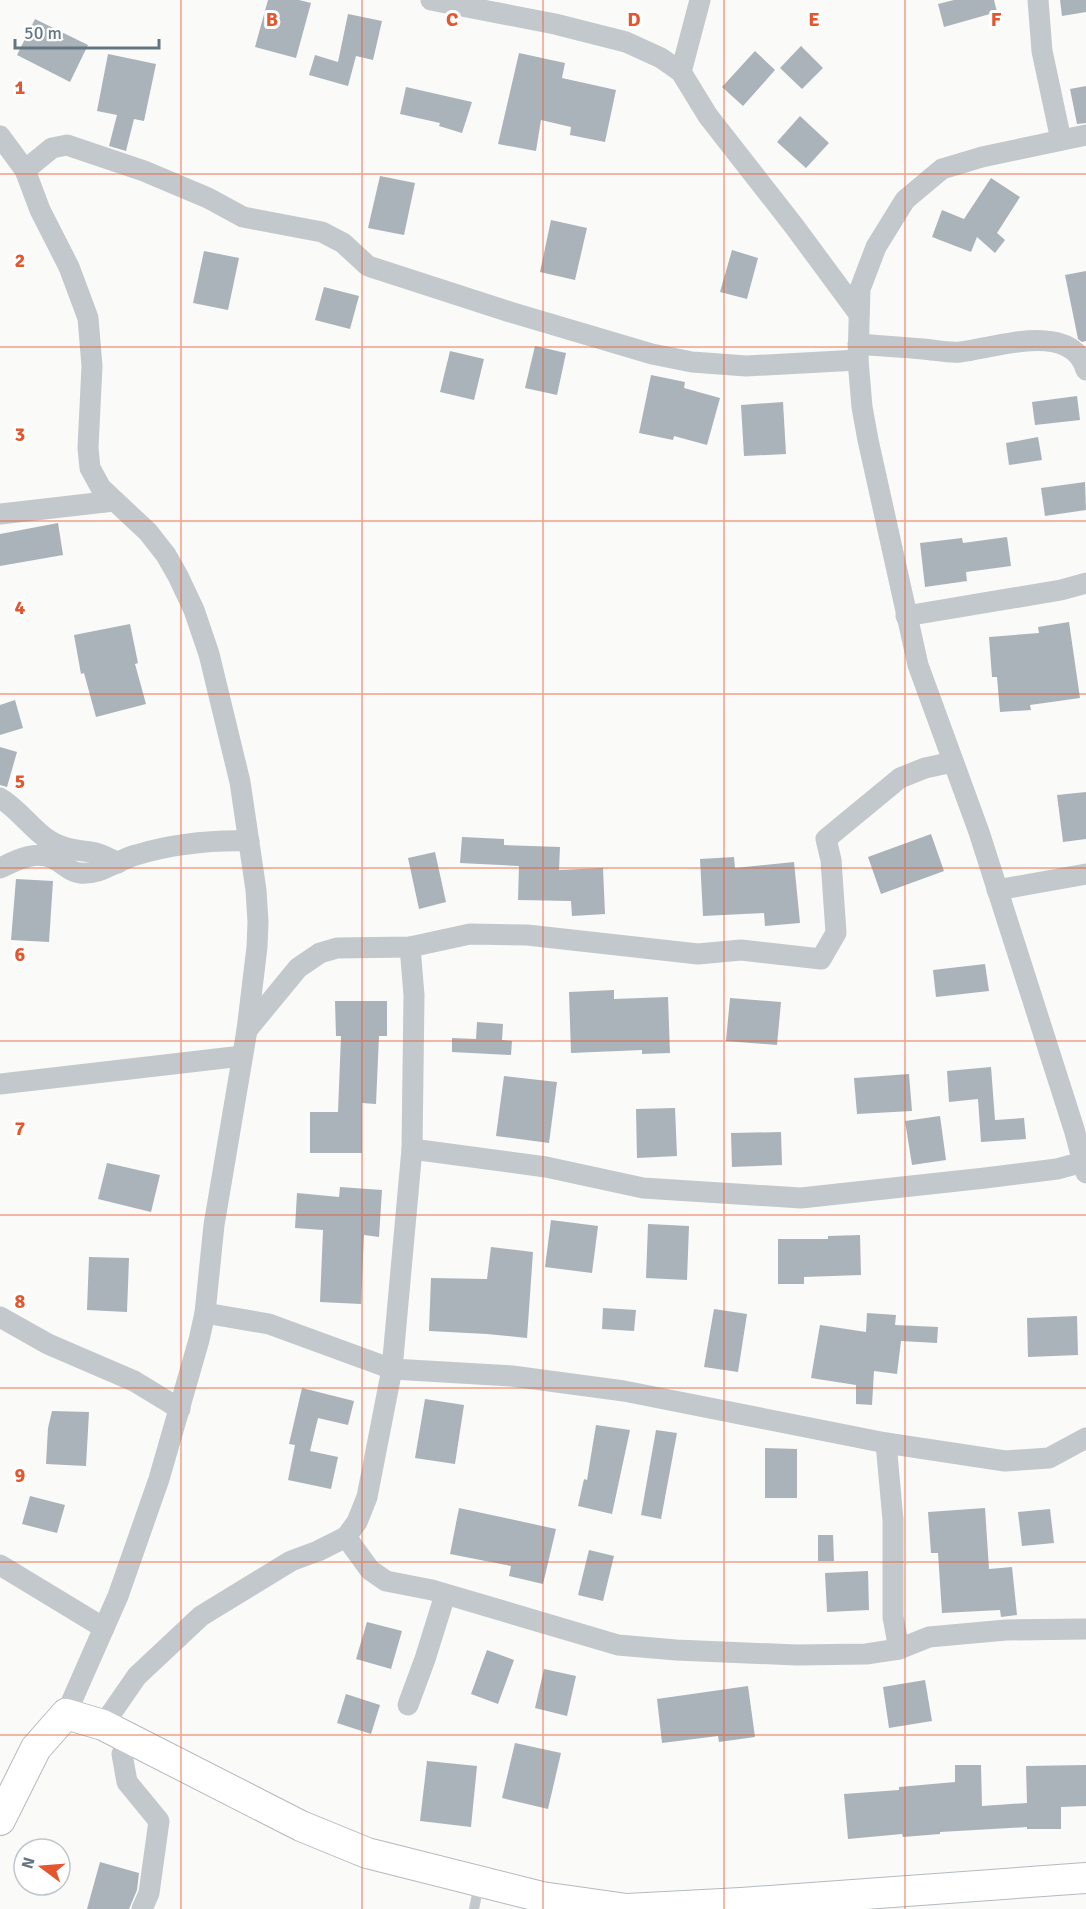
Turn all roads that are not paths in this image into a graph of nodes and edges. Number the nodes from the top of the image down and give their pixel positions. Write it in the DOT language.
graph roads {
  1 [pos="431,0"];
  2 [pos="700,0"];
  3 [pos="1038,0"];
  4 [pos="681,72"];
  5 [pos="1086,135"];
  6 [pos="0,136"];
  7 [pos="1060,140"];
  8 [pos="25,170"];
  9 [pos="859,314"];
  10 [pos="858,352"];
  11 [pos="1084,359"];
  12 [pos="114,501"];
  13 [pos="0,514"];
  14 [pos="1086,583"];
  15 [pos="906,616"];
  16 [pos="953,762"];
  17 [pos="0,798"];
  18 [pos="249,841"];
  19 [pos="117,863"];
  20 [pos="0,868"];
  21 [pos="1086,874"];
  22 [pos="997,890"];
  23 [pos="410,947"];
  24 [pos="247,1030"];
  25 [pos="242,1056"];
  26 [pos="0,1084"];
  27 [pos="412,1149"];
  28 [pos="1085,1167"];
  29 [pos="205,1313"];
  30 [pos="0,1317"];
  31 [pos="392,1369"];
  32 [pos="180,1408"];
  33 [pos="1086,1438"];
  34 [pos="886,1443"];
  35 [pos="346,1537"];
  36 [pos="0,1565"];
  37 [pos="445,1595"];
  38 [pos="104,1628"];
  39 [pos="1086,1629"];
  40 [pos="899,1648"];
  41 [pos="408,1705"];
  42 [pos="66,1714"];
  43 [pos="116,1732"];
  44 [pos="0,1821"];
  45 [pos="1086,1878"];
  46 [pos="477,1895"];
  47 [pos="142,1909"];
  1 -- 4 [label="street"];
  2 -- 4 [label="street"];
  3 -- 7 [label="street"];
  4 -- 9 [label="street"];
  5 -- 7 [label="street"];
  6 -- 8 [label="street"];
  7 -- 9 [label="street"];
  8 -- 10 [label="street"];
  8 -- 12 [label="street"];
  9 -- 10 [label="street"];
  10 -- 11 [label="street"];
  10 -- 15 [label="street"];
  12 -- 13 [label="street"];
  12 -- 18 [label="street"];
  14 -- 15 [label="street"];
  15 -- 16 [label="street"];
  16 -- 22 [label="street"];
  16 -- 23 [label="street"];
  17 -- 19 [label="street"];
  18 -- 19 [label="street"];
  18 -- 24 [label="street"];
  19 -- 20 [label="street"];
  21 -- 22 [label="street"];
  22 -- 28 [label="street"];
  23 -- 24 [label="street"];
  23 -- 27 [label="street"];
  24 -- 25 [label="street"];
  25 -- 26 [label="street"];
  25 -- 29 [label="street"];
  27 -- 28 [label="street"];
  27 -- 31 [label="street"];
  29 -- 31 [label="street"];
  29 -- 32 [label="street"];
  30 -- 32 [label="street"];
  31 -- 34 [label="street"];
  31 -- 35 [label="street"];
  32 -- 38 [label="street"];
  33 -- 34 [label="street"];
  34 -- 40 [label="street"];
  35 -- 37 [label="street"];
  35 -- 43 [label="street"];
  36 -- 38 [label="street"];
  37 -- 40 [label="street"];
  37 -- 41 [label="street"];
  38 -- 42 [label="street"];
  39 -- 40 [label="street"];
  42 -- 43 [label="street"];
  42 -- 44 [label="street"];
  43 -- 46 [label="street"];
  43 -- 47 [label="street"];
  45 -- 46 [label="street"];
}
